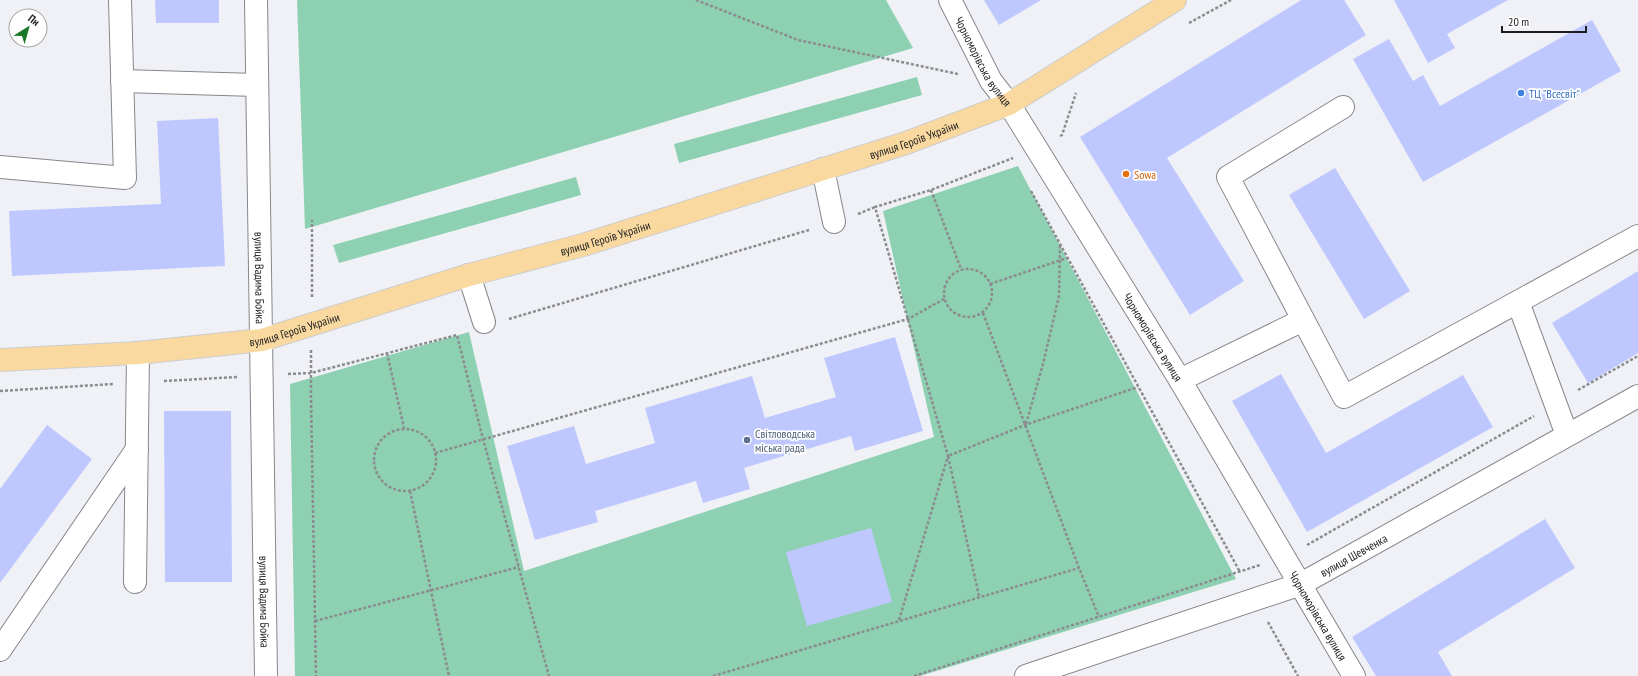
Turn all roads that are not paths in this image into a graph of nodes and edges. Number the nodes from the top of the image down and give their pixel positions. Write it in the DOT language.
graph roads {
  1 [pos="120,0"];
  2 [pos="256,0"];
  3 [pos="950,0"];
  4 [pos="1175,0"];
  5 [pos="122,81"];
  6 [pos="257,86"];
  7 [pos="1009,104"];
  8 [pos="1343,107"];
  9 [pos="0,167"];
  10 [pos="823,169"];
  11 [pos="834,222"];
  12 [pos="1638,236"];
  13 [pos="469,275"];
  14 [pos="1518,302"];
  15 [pos="1303,320"];
  16 [pos="484,322"];
  17 [pos="262,340"];
  18 [pos="138,353"];
  19 [pos="0,360"];
  20 [pos="1180,380"];
  21 [pos="1638,396"];
  22 [pos="1567,435"];
  23 [pos="137,449"];
  24 [pos="135,582"];
  25 [pos="1301,584"];
  26 [pos="0,650"];
  27 [pos="266,676"];
  28 [pos="1026,676"];
  29 [pos="1354,676"];
  1 -- 5 [label="street"];
  2 -- 6 [label="street, вулиця Вадима Бойка"];
  3 -- 7 [label="street, Чорноморівська вулиця"];
  4 -- 7 [label="main road, вулиця Героїв України"];
  5 -- 6 [label="street"];
  5 -- 9 [label="street"];
  6 -- 17 [label="street, вулиця Вадима Бойка"];
  7 -- 10 [label="main road, вулиця Героїв України"];
  7 -- 20 [label="street, Чорноморівська вулиця"];
  8 -- 15 [label="street"];
  10 -- 11 [label="street"];
  10 -- 13 [label="main road, вулиця Героїв України"];
  12 -- 14 [label="street"];
  13 -- 16 [label="street"];
  13 -- 17 [label="main road, вулиця Героїв України"];
  14 -- 15 [label="street"];
  14 -- 22 [label="street"];
  15 -- 20 [label="street"];
  17 -- 18 [label="main road, вулиця Героїв України"];
  17 -- 27 [label="street, вулиця Вадима Бойка"];
  18 -- 19 [label="main road, вулиця Героїв України"];
  18 -- 23 [label="street"];
  20 -- 25 [label="street, Чорноморівська вулиця"];
  21 -- 22 [label="street, вулиця Шевченка"];
  22 -- 25 [label="street, вулиця Шевченка"];
  23 -- 24 [label="street"];
  23 -- 26 [label="street"];
  25 -- 28 [label="street, вулиця Шевченка"];
  25 -- 29 [label="street, Чорноморівська вулиця"];
}
